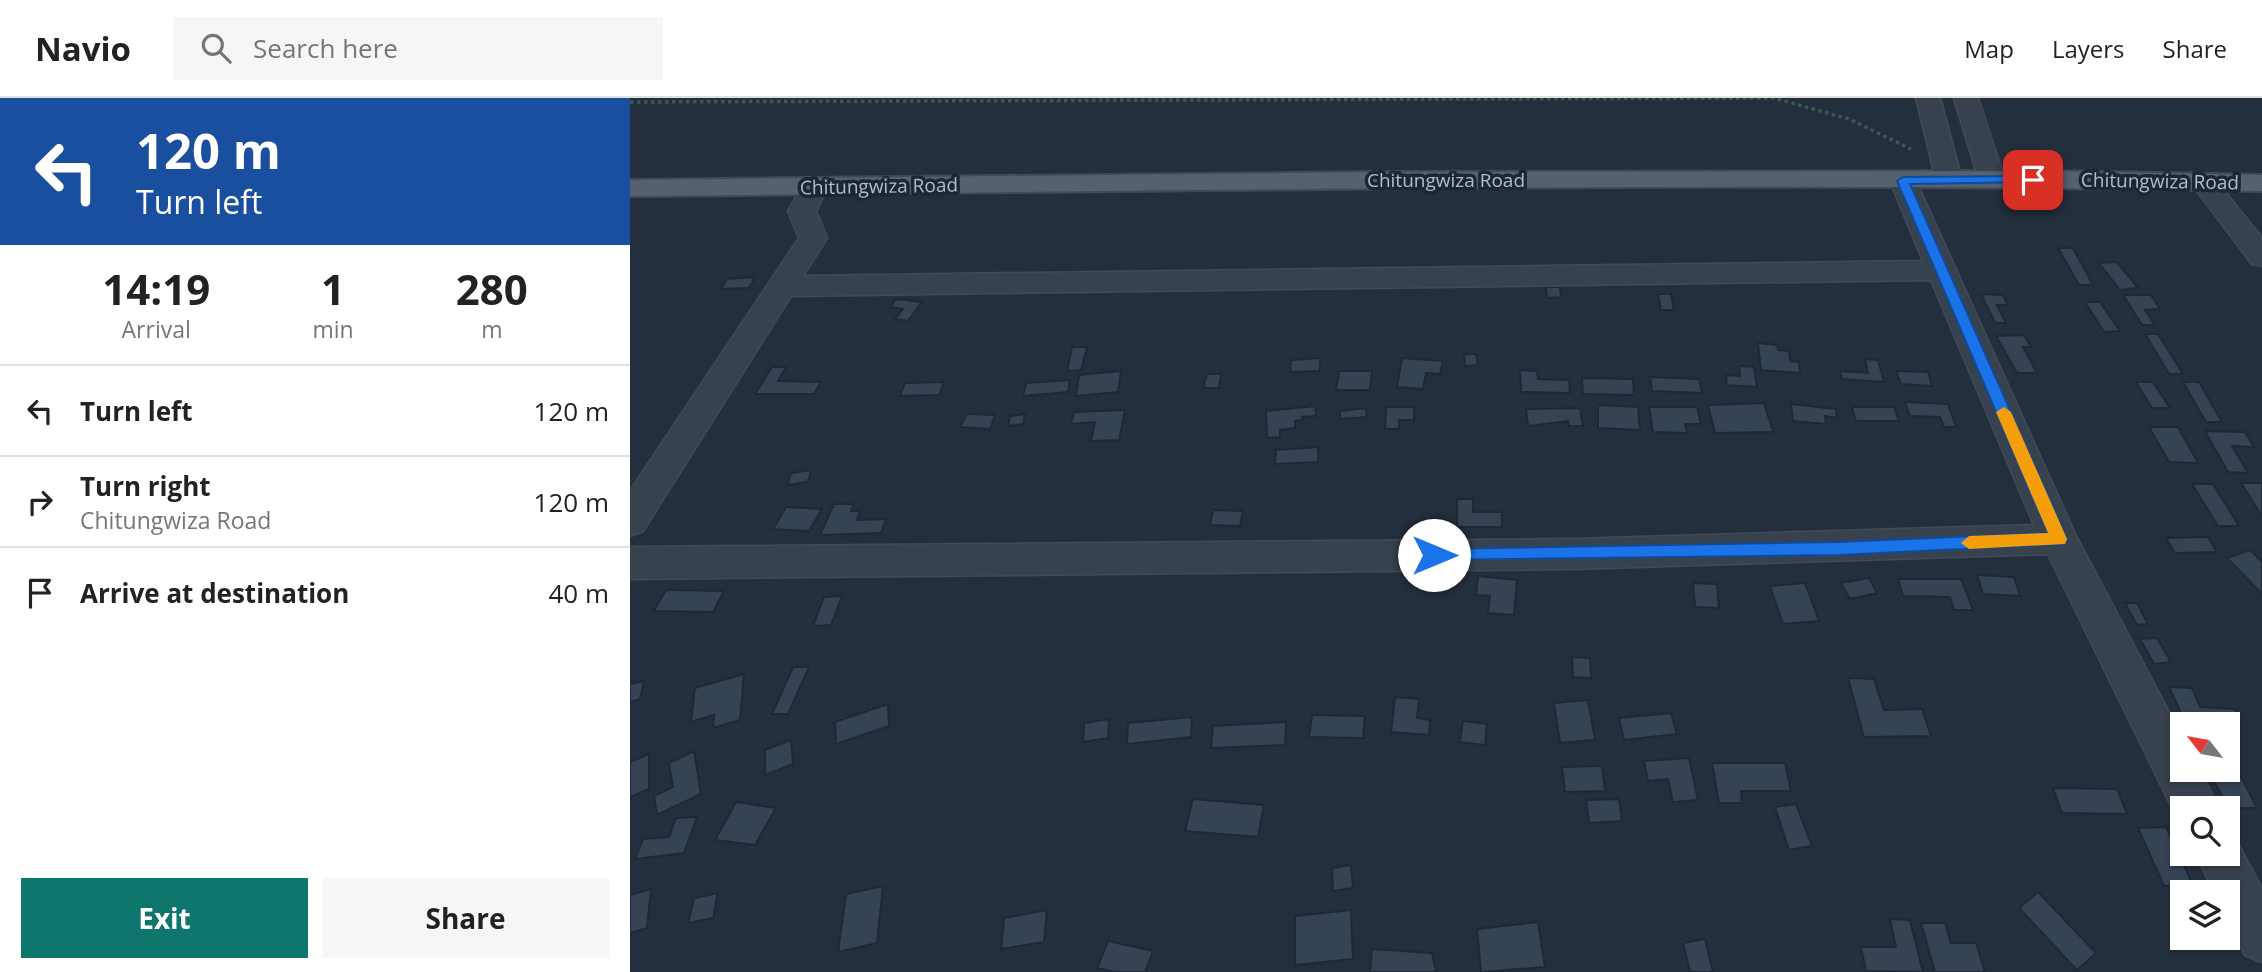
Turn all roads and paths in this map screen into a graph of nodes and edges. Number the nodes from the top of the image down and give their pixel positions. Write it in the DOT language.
graph roads {
  1 [pos="1928,98"];
  2 [pos="1966,98"];
  3 [pos="630,102"];
  4 [pos="1947,172"];
  5 [pos="1992,180"];
  6 [pos="1903,181"];
  7 [pos="2204,183"];
  8 [pos="2262,183"];
  9 [pos="815,187"];
  10 [pos="630,188"];
  11 [pos="2262,257"];
  12 [pos="1942,271"];
  13 [pos="780,286"];
  14 [pos="630,521"];
  15 [pos="2059,539"];
  16 [pos="630,563"];
  17 [pos="2190,796"];
  18 [pos="2225,866"];
  19 [pos="2262,938"];
  1 -- 4 [label="street"];
  2 -- 5 [label="street"];
  3 -- 4 [label="path"];
  4 -- 5 [label="main road, Chitungwiza Road"];
  4 -- 6 [label="main road, Chitungwiza Road"];
  5 -- 7 [label="main road, Chitungwiza Road"];
  6 -- 9 [label="main road, Chitungwiza Road"];
  6 -- 12 [label="street"];
  7 -- 8 [label="main road, Chitungwiza Road"];
  7 -- 11 [label="street"];
  9 -- 10 [label="main road, Chitungwiza Road"];
  9 -- 13 [label="street"];
  12 -- 13 [label="street"];
  12 -- 15 [label="street"];
  13 -- 14 [label="street"];
  15 -- 16 [label="street"];
  15 -- 17 [label="street"];
  18 -- 19 [label="street"];
}
